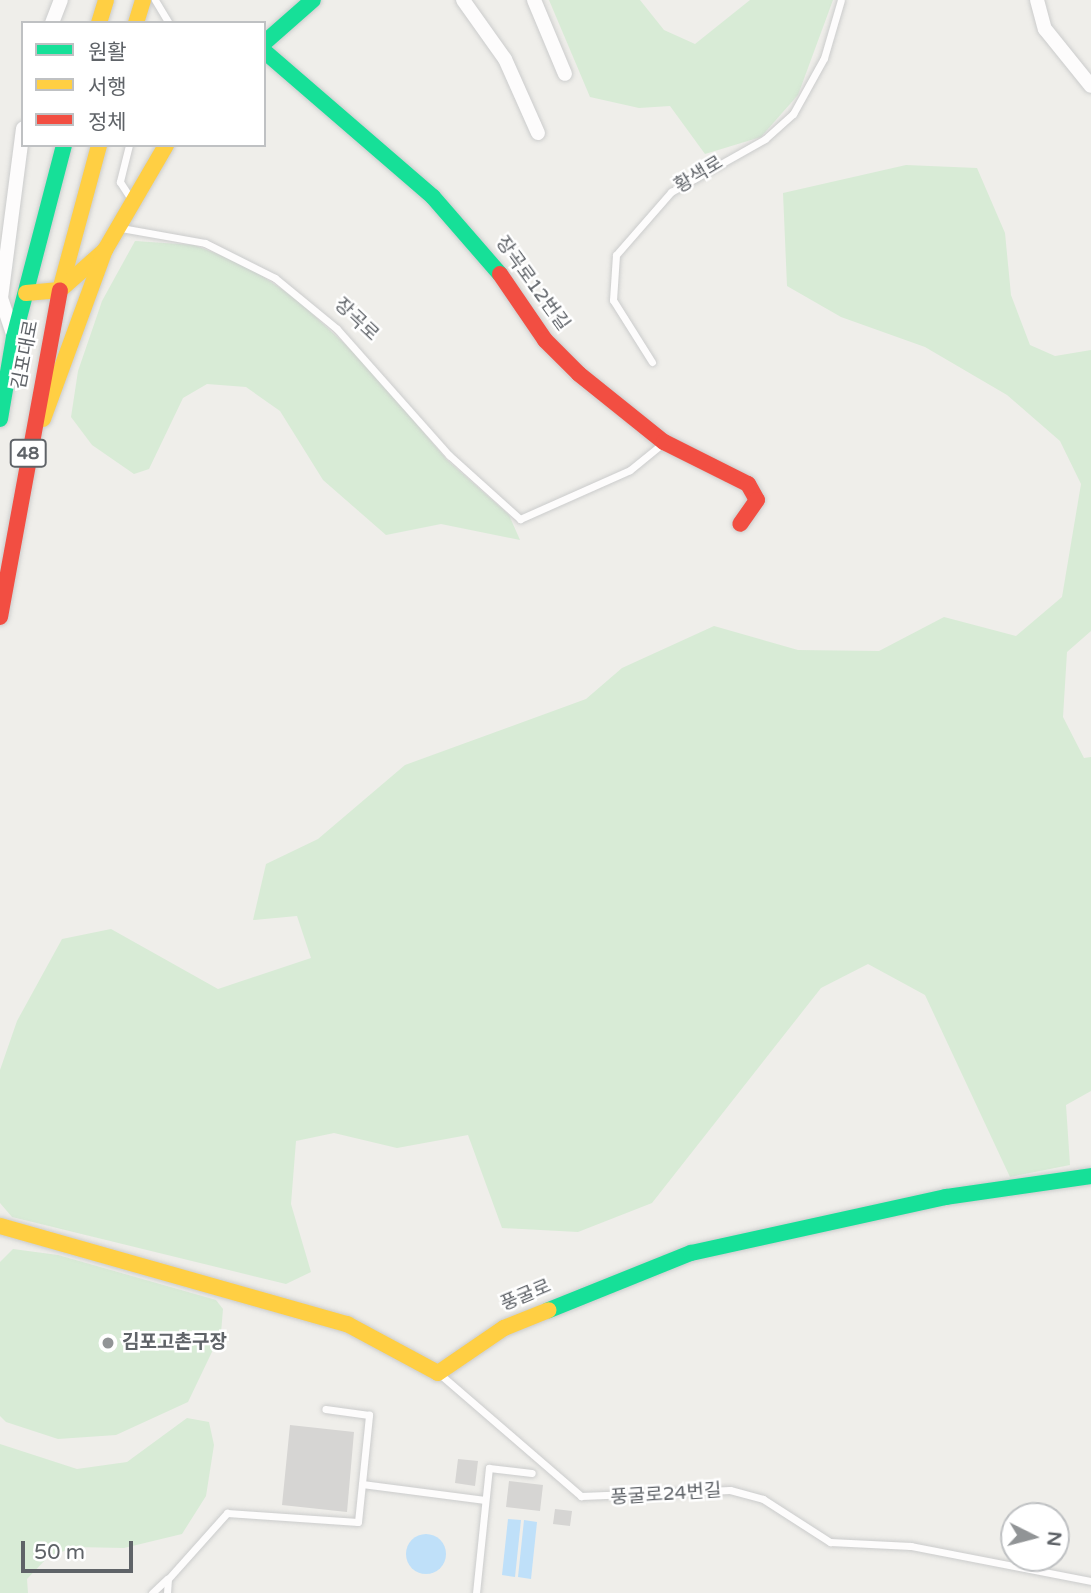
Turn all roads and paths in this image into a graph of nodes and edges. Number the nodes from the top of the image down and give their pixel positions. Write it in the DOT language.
graph roads {
  1 [pos="61,0"];
  2 [pos="106,0"];
  3 [pos="143,0"];
  4 [pos="155,0"];
  5 [pos="313,0"];
  6 [pos="463,0"];
  7 [pos="534,0"];
  8 [pos="841,0"];
  9 [pos="1037,0"];
  10 [pos="53,21"];
  11 [pos="100,21"];
  12 [pos="137,21"];
  13 [pos="168,21"];
  14 [pos="266,41"];
  15 [pos="266,53"];
  16 [pos="565,74"];
  17 [pos="1091,86"];
  18 [pos="538,133"];
  19 [pos="21,143"];
  20 [pos="63,147"];
  21 [pos="98,147"];
  22 [pos="129,147"];
  23 [pos="165,147"];
  24 [pos="132,200"];
  25 [pos="117,228"];
  26 [pos="105,250"];
  27 [pos="60,290"];
  28 [pos="26,293"];
  29 [pos="7,338"];
  30 [pos="652,362"];
  31 [pos="0,419"];
  32 [pos="664,442"];
  33 [pos="23,480"];
  34 [pos="740,524"];
  35 [pos="0,617"];
  36 [pos="1091,1176"];
  37 [pos="0,1226"];
  38 [pos="438,1373"];
  39 [pos="325,1409"];
  40 [pos="532,1473"];
  41 [pos="362,1484"];
  42 [pos="485,1500"];
  43 [pos="168,1578"];
  44 [pos="1091,1581"];
  45 [pos="152,1593"];
  46 [pos="167,1593"];
  47 [pos="476,1593"];
  1 -- 10 [label="street"];
  2 -- 11 [label="street"];
  3 -- 12 [label="street"];
  4 -- 13 [label="lane"];
  5 -- 14 [label="street"];
  6 -- 18 [label="street"];
  7 -- 16 [label="street"];
  8 -- 30 [label="lane, 황색로"];
  9 -- 17 [label="street"];
  15 -- 32 [label="street, 장곡로12번길"];
  19 -- 29 [label="street"];
  20 -- 28 [label="street, 김포대로 / 48"];
  21 -- 27 [label="street, 김포대로 / 48"];
  22 -- 24 [label="lane"];
  23 -- 24 [label="street"];
  24 -- 25 [label="street"];
  25 -- 26 [label="street"];
  25 -- 32 [label="lane, 장곡로"];
  26 -- 27 [label="street"];
  26 -- 33 [label="street"];
  27 -- 28 [label="street"];
  27 -- 33 [label="street, 김포대로 / 48"];
  28 -- 29 [label="street, 김포대로 / 48"];
  29 -- 31 [label="street, 김포대로 / 48"];
  32 -- 34 [label="street, 장곡로12번길"];
  33 -- 35 [label="street, 김포대로 / 48"];
  36 -- 38 [label="street, 풍굴로"];
  37 -- 38 [label="street"];
  38 -- 44 [label="lane, 풍굴로24번길"];
  39 -- 41 [label="lane"];
  40 -- 42 [label="lane"];
  41 -- 42 [label="lane"];
  41 -- 43 [label="lane"];
  42 -- 47 [label="lane"];
  43 -- 45 [label="lane"];
  43 -- 46 [label="lane"];
}
